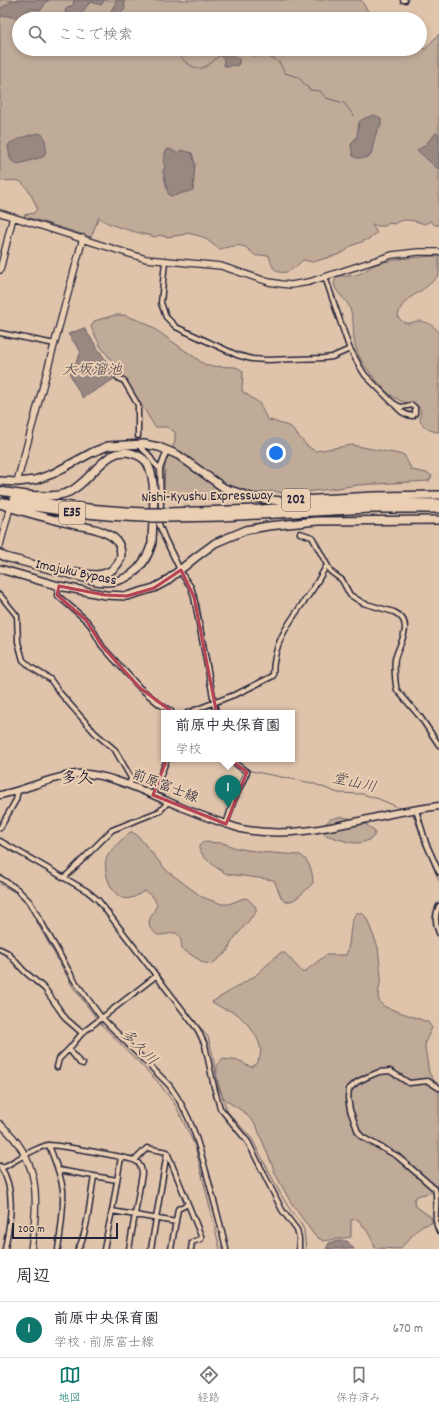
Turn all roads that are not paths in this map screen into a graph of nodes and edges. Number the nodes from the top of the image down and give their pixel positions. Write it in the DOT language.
graph roads {
  1 [pos="0,213"];
  2 [pos="13,217"];
  3 [pos="82,238"];
  4 [pos="439,252"];
  5 [pos="165,261"];
  6 [pos="0,270"];
  7 [pos="325,277"];
  8 [pos="0,334"];
  9 [pos="55,344"];
  10 [pos="350,349"];
  11 [pos="118,378"];
  12 [pos="392,402"];
  13 [pos="138,436"];
  14 [pos="140,447"];
  15 [pos="167,450"];
  16 [pos="160,469"];
  17 [pos="0,481"];
  18 [pos="17,482"];
  19 [pos="0,491"];
  20 [pos="0,494"];
  21 [pos="439,495"];
  22 [pos="0,502"];
  23 [pos="439,503"];
  24 [pos="439,509"];
  25 [pos="9,512"];
  26 [pos="145,515"];
  27 [pos="166,515"];
  28 [pos="439,520"];
  29 [pos="300,533"];
  30 [pos="0,545"];
  31 [pos="0,553"];
  32 [pos="327,565"];
  33 [pos="0,569"];
  34 [pos="181,570"];
  35 [pos="59,586"];
  36 [pos="0,595"];
  37 [pos="216,701"];
  38 [pos="169,710"];
  39 [pos="194,710"];
  40 [pos="216,710"];
  41 [pos="439,745"];
  42 [pos="166,762"];
  43 [pos="233,762"];
  44 [pos="129,786"];
  45 [pos="18,790"];
  46 [pos="0,795"];
  47 [pos="153,795"];
  48 [pos="168,802"];
  49 [pos="439,806"];
  50 [pos="416,810"];
  51 [pos="226,824"];
  52 [pos="0,828"];
  53 [pos="0,841"];
  54 [pos="439,872"];
  55 [pos="0,878"];
  56 [pos="64,878"];
  57 [pos="439,906"];
  58 [pos="439,933"];
  59 [pos="0,949"];
  60 [pos="156,976"];
  61 [pos="100,1018"];
  62 [pos="83,1032"];
  63 [pos="69,1049"];
  64 [pos="83,1064"];
  65 [pos="57,1067"];
  66 [pos="439,1087"];
  67 [pos="0,1124"];
  68 [pos="49,1145"];
  69 [pos="167,1152"];
  70 [pos="25,1156"];
  71 [pos="121,1157"];
  72 [pos="135,1160"];
  73 [pos="1,1167"];
  74 [pos="58,1170"];
  75 [pos="94,1177"];
  76 [pos="117,1180"];
  77 [pos="188,1204"];
  78 [pos="112,1211"];
  79 [pos="136,1215"];
  80 [pos="156,1219"];
  81 [pos="176,1222"];
  82 [pos="439,1231"];
  83 [pos="5,1249"];
  84 [pos="31,1249"];
  85 [pos="58,1249"];
  86 [pos="78,1249"];
  87 [pos="104,1249"];
  88 [pos="129,1249"];
  89 [pos="151,1249"];
  90 [pos="171,1249"];
  91 [pos="191,1249"];
  92 [pos="226,1249"];
  93 [pos="299,1249"];
  1 -- 2 [label="street"];
  2 -- 3 [label="street"];
  2 -- 6 [label="street"];
  3 -- 5 [label="street"];
  3 -- 9 [label="street"];
  4 -- 7 [label="street"];
  5 -- 7 [label="street"];
  5 -- 10 [label="street"];
  7 -- 10 [label="street"];
  8 -- 9 [label="street"];
  9 -- 18 [label="street"];
  10 -- 12 [label="street"];
  11 -- 13 [label="street"];
  12 -- 12 [label="street"];
  14 -- 16 [label="street"];
  15 -- 16 [label="street"];
  15 -- 18 [label="highway, 202"];
  15 -- 21 [label="highway, 202"];
  16 -- 34 [label="street"];
  17 -- 18 [label="highway, 202"];
  19 -- 31 [label="highway"];
  20 -- 26 [label="highway, Nishi-Kyushu Expressway / E35"];
  22 -- 26 [label="highway, Nishi-Kyushu Expressway / E35"];
  22 -- 31 [label="highway"];
  23 -- 27 [label="highway, Nishi-Kyushu Expressway / E35"];
  24 -- 27 [label="highway, Nishi-Kyushu Expressway / E35"];
  25 -- 30 [label="street"];
  26 -- 27 [label="highway, Nishi-Kyushu Expressway / E35, bridge"];
  28 -- 34 [label="highway, Imajuku Bypass / 202"];
  29 -- 32 [label="street"];
  32 -- 37 [label="street"];
  32 -- 41 [label="street"];
  33 -- 35 [label="highway, Imajuku Bypass / 202"];
  34 -- 35 [label="highway, Imajuku Bypass / 202"];
  34 -- 37 [label="street"];
  35 -- 38 [label="street"];
  36 -- 44 [label="street"];
  37 -- 39 [label="street"];
  37 -- 40 [label="street"];
  42 -- 47 [label="street"];
  43 -- 51 [label="street"];
  44 -- 45 [label="main road, 前原富士線"];
  44 -- 47 [label="main road, 前原富士線"];
  45 -- 46 [label="main road, 前原富士線"];
  45 -- 52 [label="street"];
  47 -- 48 [label="main road, 前原富士線"];
  48 -- 51 [label="main road, 前原富士線"];
  48 -- 56 [label="street"];
  49 -- 50 [label="main road, 前原富士線"];
  50 -- 51 [label="main road, 前原富士線"];
  50 -- 54 [label="street"];
  53 -- 56 [label="street"];
  55 -- 61 [label="street"];
  56 -- 60 [label="street"];
  57 -- 58 [label="street"];
  59 -- 62 [label="street"];
  60 -- 61 [label="street"];
  60 -- 93 [label="street"];
  61 -- 62 [label="street"];
  61 -- 92 [label="street"];
  62 -- 63 [label="street"];
  63 -- 64 [label="street"];
  63 -- 65 [label="street"];
  66 -- 82 [label="street"];
  67 -- 70 [label="street"];
  68 -- 70 [label="street"];
  68 -- 71 [label="street"];
  68 -- 74 [label="street"];
  69 -- 72 [label="street"];
  69 -- 77 [label="street"];
  69 -- 80 [label="street"];
  70 -- 73 [label="street"];
  70 -- 84 [label="street"];
  71 -- 72 [label="street"];
  71 -- 76 [label="street"];
  72 -- 79 [label="street"];
  73 -- 83 [label="street"];
  74 -- 75 [label="street"];
  74 -- 85 [label="street"];
  75 -- 76 [label="street"];
  75 -- 86 [label="street"];
  76 -- 78 [label="street"];
  77 -- 81 [label="street"];
  77 -- 91 [label="street"];
  78 -- 79 [label="street"];
  78 -- 87 [label="street"];
  79 -- 80 [label="street"];
  79 -- 88 [label="street"];
  80 -- 81 [label="street"];
  80 -- 89 [label="street"];
  81 -- 90 [label="street"];
}
